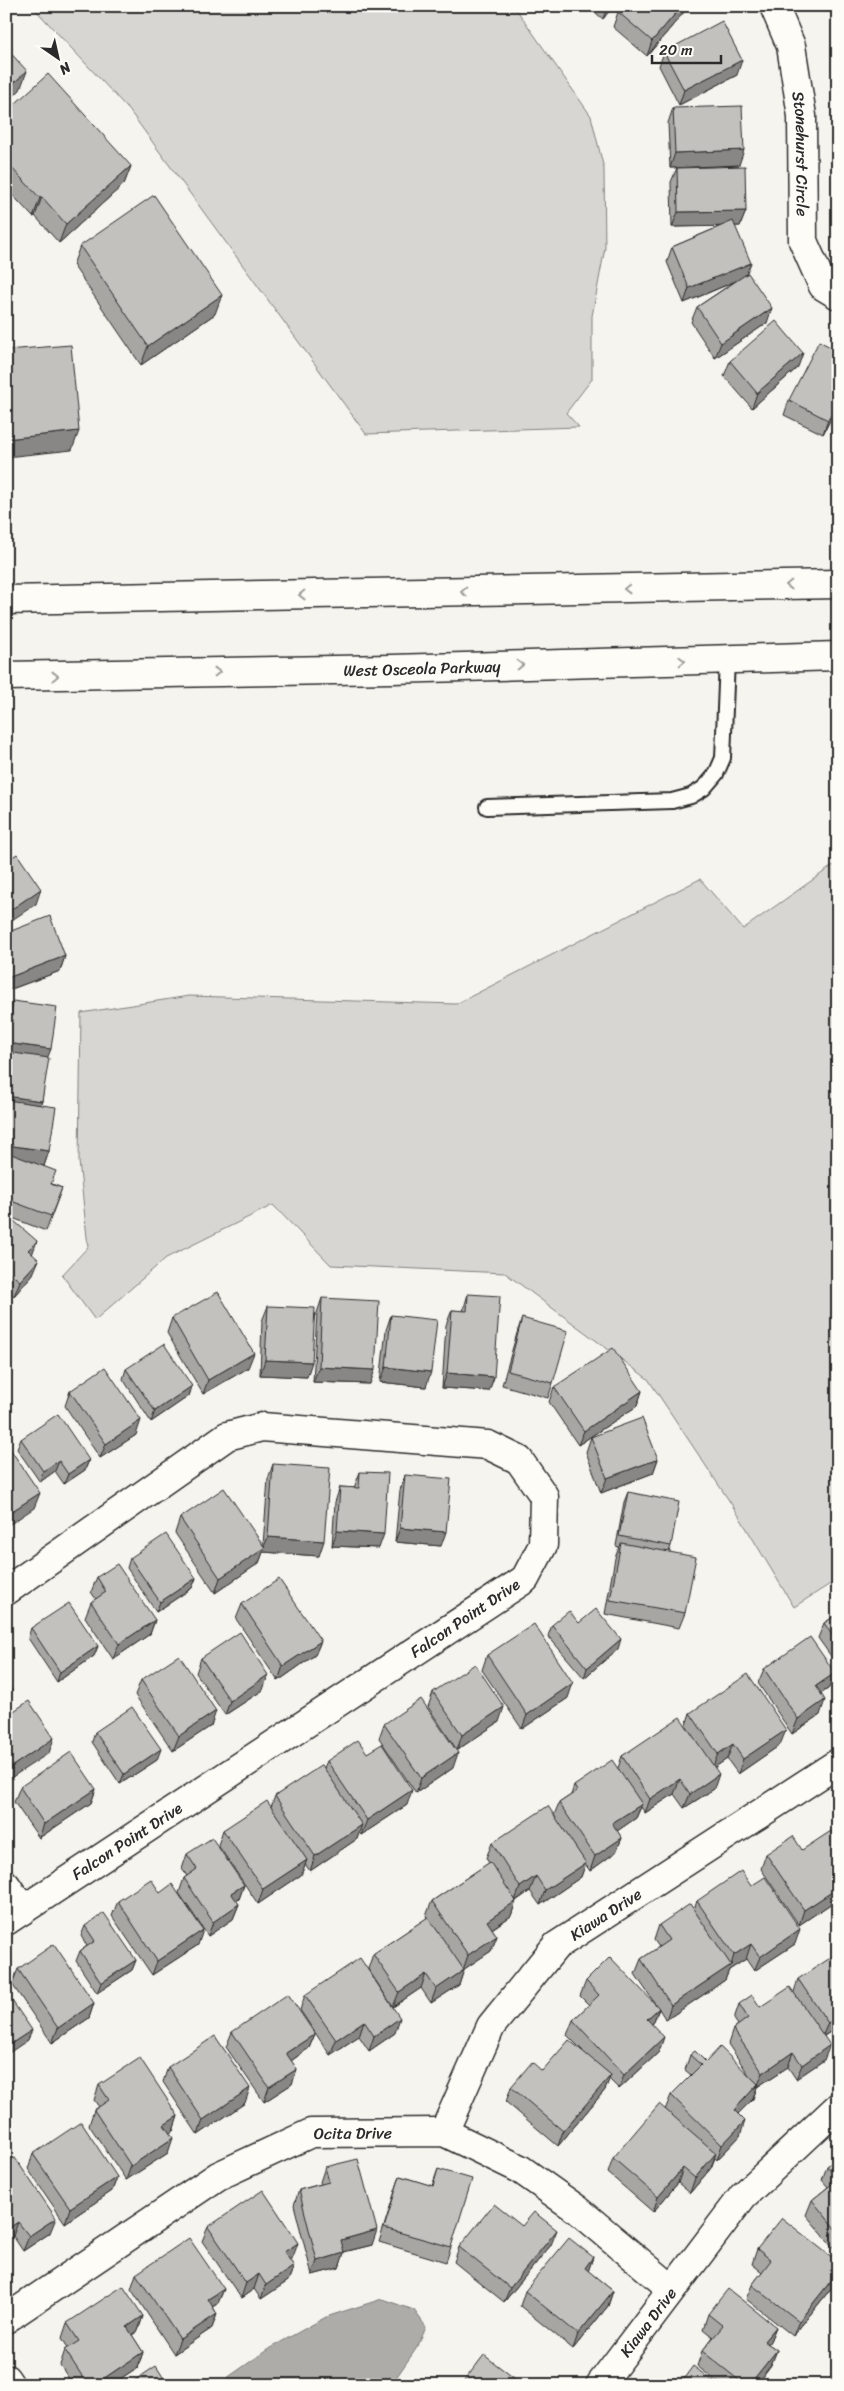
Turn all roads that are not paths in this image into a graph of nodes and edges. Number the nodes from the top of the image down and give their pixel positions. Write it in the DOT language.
graph roads {
  1 [pos="774,6"];
  2 [pos="838,294"];
  3 [pos="838,584"];
  4 [pos="6,600"];
  5 [pos="838,656"];
  6 [pos="726,659"];
  7 [pos="6,676"];
  8 [pos="487,807"];
  9 [pos="6,1592"];
  10 [pos="838,1763"];
  11 [pos="6,1885"];
  12 [pos="15,1916"];
  13 [pos="838,2108"];
  14 [pos="444,2132"];
  15 [pos="672,2289"];
  16 [pos="6,2319"];
  17 [pos="6,2380"];
  18 [pos="10,2385"];
  19 [pos="600,2385"];
  1 -- 2 [label="street, Stonehurst Circle"];
  3 -- 4 [label="street, one-way"];
  5 -- 6 [label="street, West Osceola Parkway"];
  7 -- 6 [label="street, West Osceola Parkway, one-way"];
  6 -- 8 [label="lane"];
  9 -- 12 [label="street, Falcon Point Drive"];
  10 -- 14 [label="street, Kiawa Drive"];
  11 -- 12 [label="street, Falcon Point Drive"];
  13 -- 15 [label="street, Kiawa Drive"];
  14 -- 15 [label="street, Ocita Drive"];
  14 -- 16 [label="street, Ocita Drive"];
  15 -- 19 [label="street, Kiawa Drive"];
  17 -- 18 [label="street"];
}
